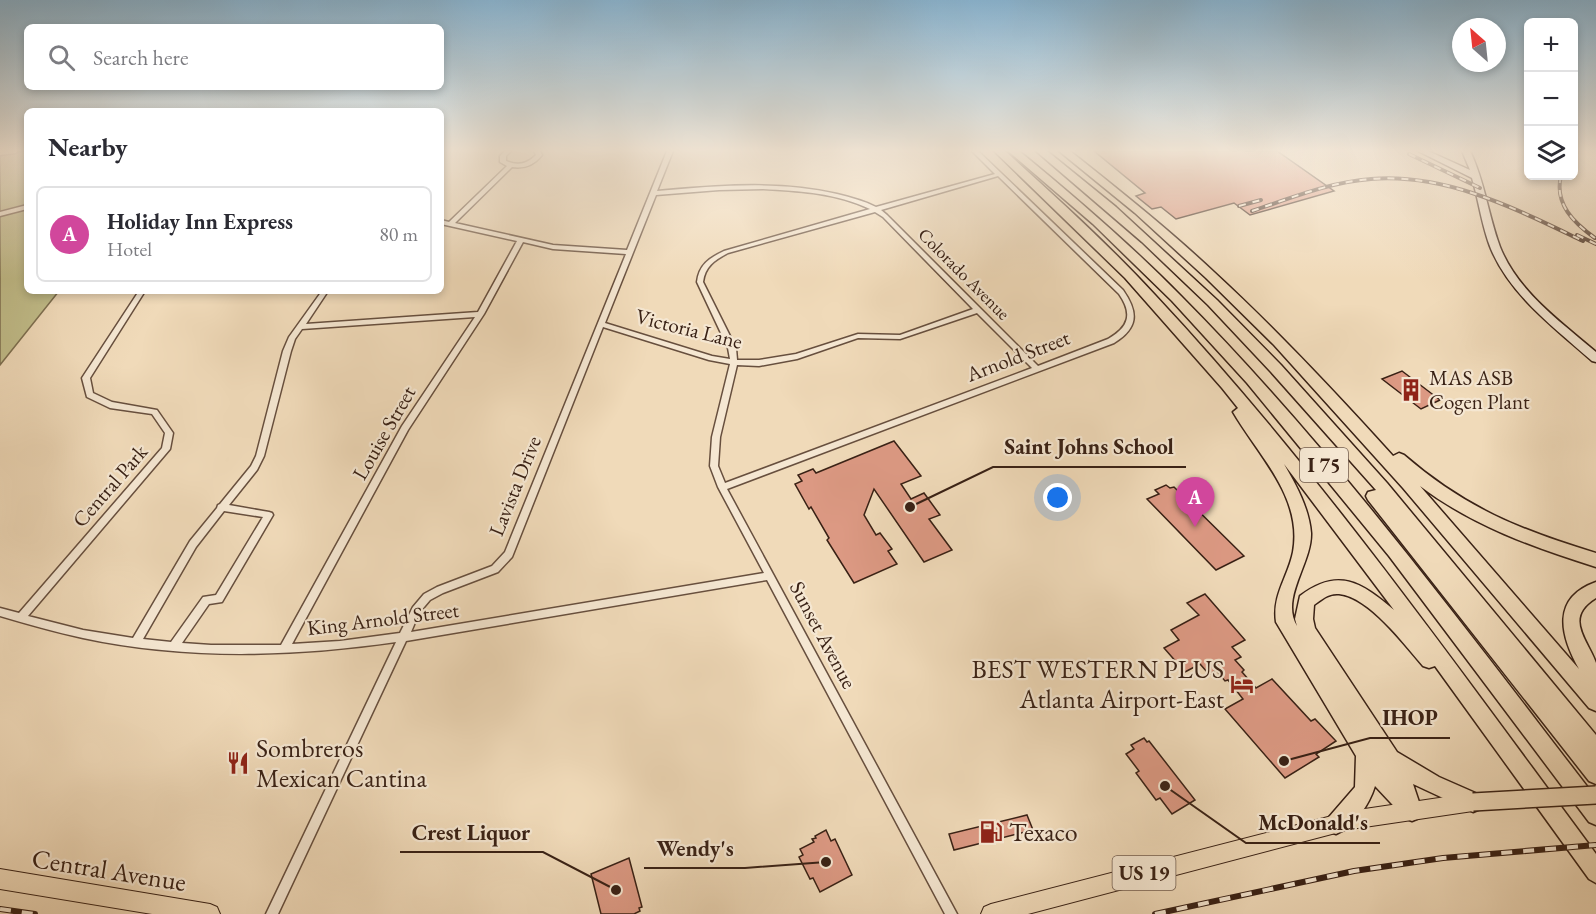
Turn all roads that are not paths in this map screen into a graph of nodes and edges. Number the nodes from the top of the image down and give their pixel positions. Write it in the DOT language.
graph roads {
  1 [pos="482,194"];
  2 [pos="652,194"];
  3 [pos="823,194"];
  4 [pos="933,194"];
  5 [pos="1020,194"];
  6 [pos="1045,194"];
  7 [pos="1062,194"];
  8 [pos="1089,194"];
  9 [pos="1093,194"];
  10 [pos="1119,194"];
  11 [pos="1481,194"];
  12 [pos="24,208"];
  13 [pos="877,210"];
  14 [pos="0,214"];
  15 [pos="444,223"];
  16 [pos="451,224"];
  17 [pos="521,240"];
  18 [pos="629,252"];
  19 [pos="140,294"];
  20 [pos="323,294"];
  21 [pos="978,310"];
  22 [pos="480,314"];
  23 [pos="600,324"];
  24 [pos="300,327"];
  25 [pos="1596,358"];
  26 [pos="1205,360"];
  27 [pos="734,362"];
  28 [pos="1037,369"];
  29 [pos="1339,404"];
  30 [pos="722,487"];
  31 [pos="221,507"];
  32 [pos="1596,560"];
  33 [pos="770,576"];
  34 [pos="1596,589"];
  35 [pos="0,612"];
  36 [pos="20,619"];
  37 [pos="401,638"];
  38 [pos="135,643"];
  39 [pos="174,646"];
  40 [pos="284,649"];
  41 [pos="1596,680"];
  42 [pos="1596,702"];
  43 [pos="1596,750"];
  44 [pos="1365,754"];
  45 [pos="1386,754"];
  46 [pos="1513,758"];
  47 [pos="1596,774"];
  48 [pos="1596,795"];
  49 [pos="1473,802"];
  50 [pos="1413,811"];
  51 [pos="1596,815"];
  52 [pos="1336,824"];
  53 [pos="1596,873"];
  54 [pos="0,879"];
  55 [pos="210,914"];
  56 [pos="272,914"];
  57 [pos="951,914"];
  58 [pos="991,914"];
  1 -- 16 [label="street"];
  2 -- 18 [label="street, Lavista Drive"];
  3 -- 13 [label="street, Colorado Avenue"];
  4 -- 13 [label="street"];
  5 -- 28 [label="street, Arnold Street"];
  6 -- 26 [label="highway"];
  7 -- 51 [label="highway, I 75"];
  8 -- 47 [label="highway"];
  9 -- 43 [label="highway, I 75"];
  10 -- 29 [label="highway"];
  11 -- 25 [label="street"];
  12 -- 14 [label="street"];
  13 -- 21 [label="street, Colorado Avenue"];
  13 -- 27 [label="street"];
  15 -- 16 [label="street"];
  16 -- 17 [label="street"];
  17 -- 18 [label="street"];
  17 -- 22 [label="street, Louise Street"];
  18 -- 23 [label="street, Lavista Drive"];
  19 -- 36 [label="street, Central Park"];
  20 -- 24 [label="street"];
  21 -- 27 [label="street, Victoria Lane"];
  21 -- 28 [label="street, Colorado Avenue"];
  22 -- 24 [label="street"];
  22 -- 40 [label="street, Louise Street"];
  23 -- 27 [label="street, Victoria Lane"];
  23 -- 37 [label="street, Lavista Drive"];
  24 -- 31 [label="street"];
  26 -- 44 [label="highway"];
  26 -- 46 [label="highway"];
  27 -- 30 [label="street, Sunset Avenue"];
  28 -- 30 [label="street, Arnold Street"];
  29 -- 32 [label="highway"];
  29 -- 42 [label="highway"];
  30 -- 33 [label="street, Sunset Avenue"];
  31 -- 38 [label="street"];
  31 -- 39 [label="street"];
  33 -- 37 [label="street, King Arnold Street"];
  33 -- 57 [label="street, Sunset Avenue"];
  34 -- 41 [label="highway"];
  35 -- 36 [label="street, King Arnold Street"];
  36 -- 38 [label="street, King Arnold Street"];
  37 -- 40 [label="street, King Arnold Street"];
  37 -- 56 [label="street, Lavista Drive"];
  38 -- 39 [label="street, King Arnold Street"];
  39 -- 40 [label="street, King Arnold Street"];
  44 -- 50 [label="highway"];
  44 -- 52 [label="highway"];
  45 -- 46 [label="highway"];
  45 -- 49 [label="highway"];
  45 -- 50 [label="highway"];
  46 -- 53 [label="highway"];
  48 -- 49 [label="main road, US 19, bridge"];
  49 -- 50 [label="main road, US 19"];
  50 -- 52 [label="main road, US 19"];
  52 -- 58 [label="main road, US 19"];
  54 -- 55 [label="main road, Central Avenue"];
}
